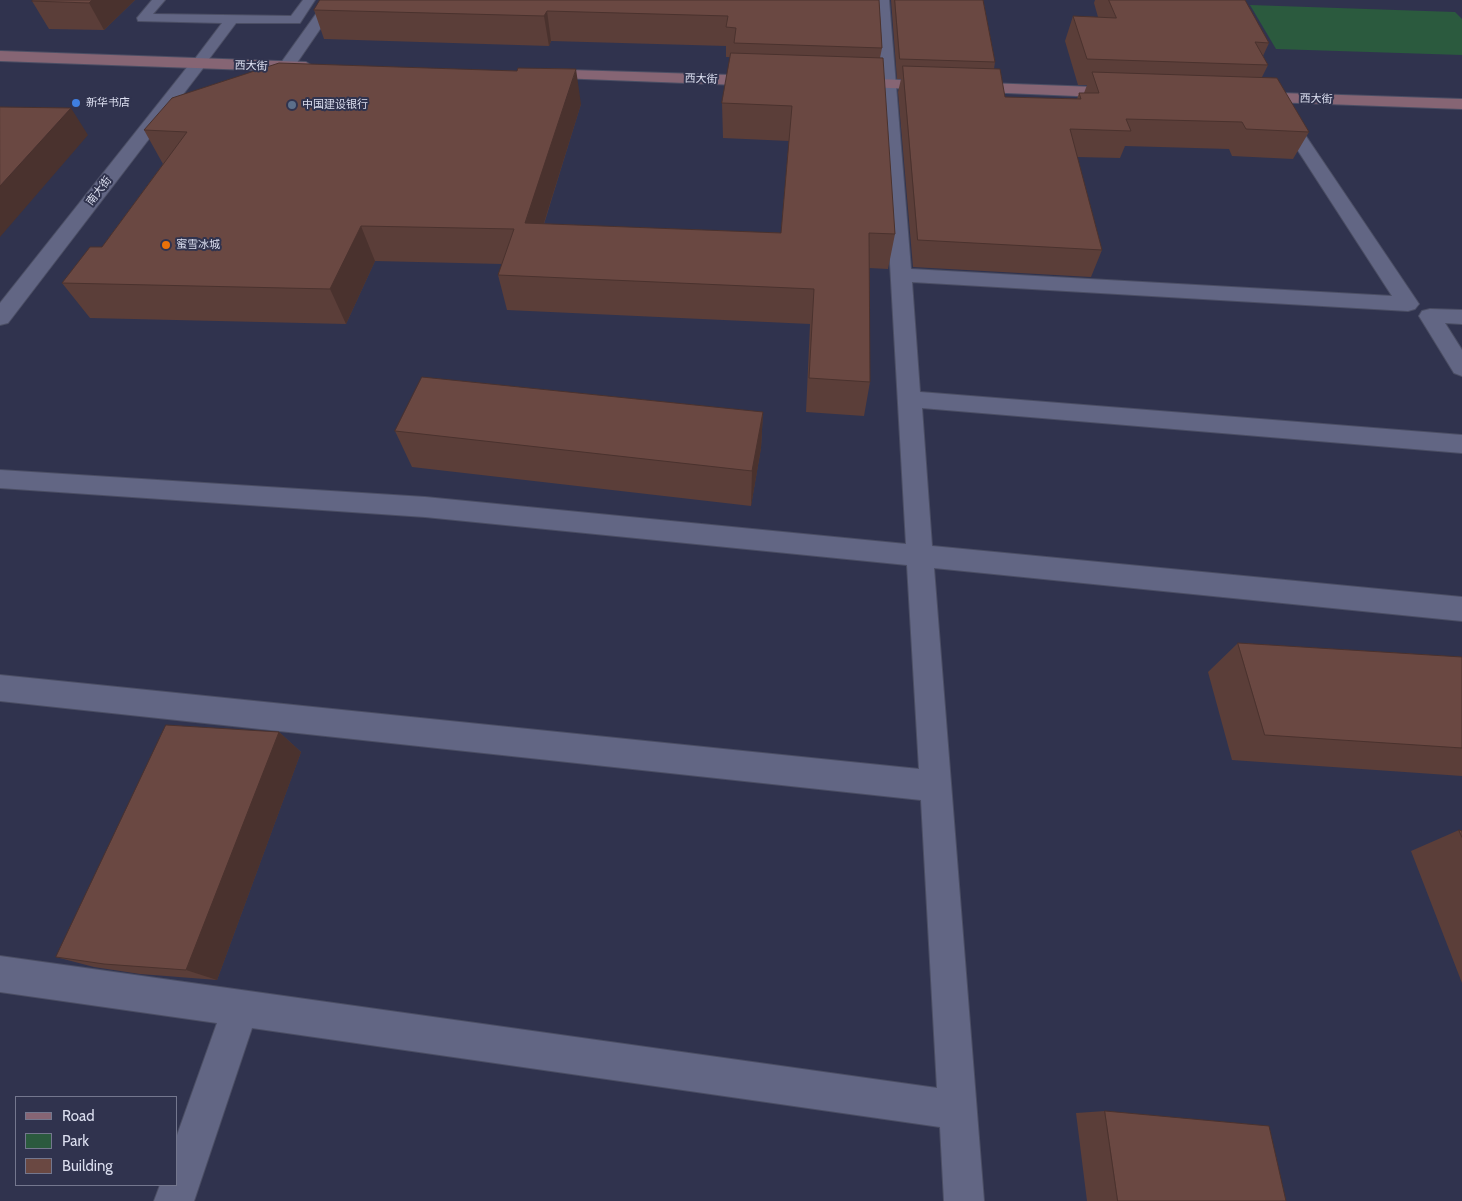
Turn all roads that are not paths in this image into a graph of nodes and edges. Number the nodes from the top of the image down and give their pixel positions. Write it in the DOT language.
graph roads {
  1 [pos="159,0"];
  2 [pos="309,0"];
  3 [pos="333,0"];
  4 [pos="882,0"];
  5 [pos="232,19"];
  6 [pos="0,56"];
  7 [pos="198,64"];
  8 [pos="286,67"];
  9 [pos="326,68"];
  10 [pos="523,74"];
  11 [pos="780,81"];
  12 [pos="829,82"];
  13 [pos="888,84"];
  14 [pos="1144,93"];
  15 [pos="1232,96"];
  16 [pos="1272,98"];
  17 [pos="1462,104"];
  18 [pos="901,275"];
  19 [pos="0,318"];
  20 [pos="1462,318"];
  21 [pos="1462,368"];
  22 [pos="910,399"];
  23 [pos="1462,444"];
  24 [pos="0,479"];
  25 [pos="920,554"];
  26 [pos="1462,609"];
  27 [pos="0,688"];
  28 [pos="936,786"];
  29 [pos="0,974"];
  30 [pos="241,1008"];
  31 [pos="957,1110"];
  32 [pos="174,1201"];
  33 [pos="964,1201"];
  1 -- 5 [label="street"];
  2 -- 5 [label="street"];
  3 -- 8 [label="street"];
  4 -- 13 [label="street"];
  5 -- 7 [label="street"];
  6 -- 7 [label="main road, 西大街"];
  7 -- 8 [label="main road, 西大街"];
  7 -- 19 [label="street, 南大街"];
  8 -- 9 [label="main road, 西大街"];
  10 -- 11 [label="main road, 西大街"];
  12 -- 13 [label="main road"];
  13 -- 14 [label="main road"];
  13 -- 18 [label="street"];
  15 -- 16 [label="main road, 西大街"];
  16 -- 17 [label="main road, 西大街"];
  16 -- 18 [label="street"];
  18 -- 22 [label="street"];
  20 -- 21 [label="street"];
  22 -- 23 [label="street"];
  22 -- 25 [label="street"];
  24 -- 25 [label="street"];
  25 -- 26 [label="street"];
  25 -- 28 [label="street"];
  27 -- 28 [label="street"];
  28 -- 31 [label="street"];
  29 -- 30 [label="street"];
  30 -- 31 [label="street"];
  30 -- 32 [label="street"];
  31 -- 33 [label="street"];
}
